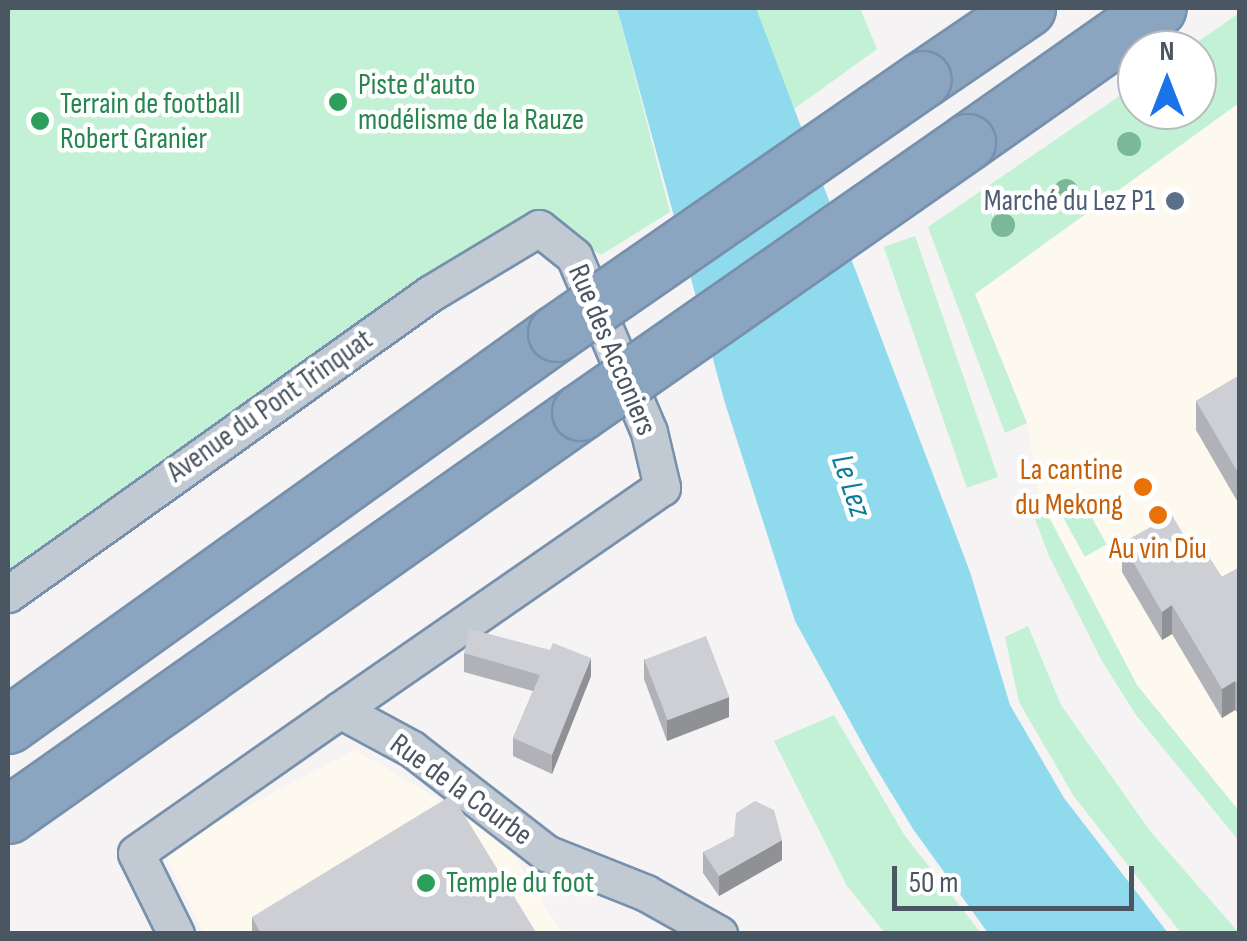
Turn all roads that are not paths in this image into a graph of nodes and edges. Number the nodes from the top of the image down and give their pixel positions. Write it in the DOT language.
graph roads {
  1 [pos="1027,8"];
  2 [pos="1158,8"];
  3 [pos="540,228"];
  4 [pos="8,594"];
  5 [pos="340,710"];
  6 [pos="8,724"];
  7 [pos="8,815"];
  8 [pos="176,934"];
  9 [pos="719,934"];
  1 -- 6 [label="highway, bridge"];
  2 -- 7 [label="highway, bridge"];
  3 -- 4 [label="street, Avenue du Pont Trinquat"];
  3 -- 5 [label="street, Rue des Acconiers"];
  5 -- 8 [label="street"];
  5 -- 9 [label="street, Rue de la Courbe"];
}
